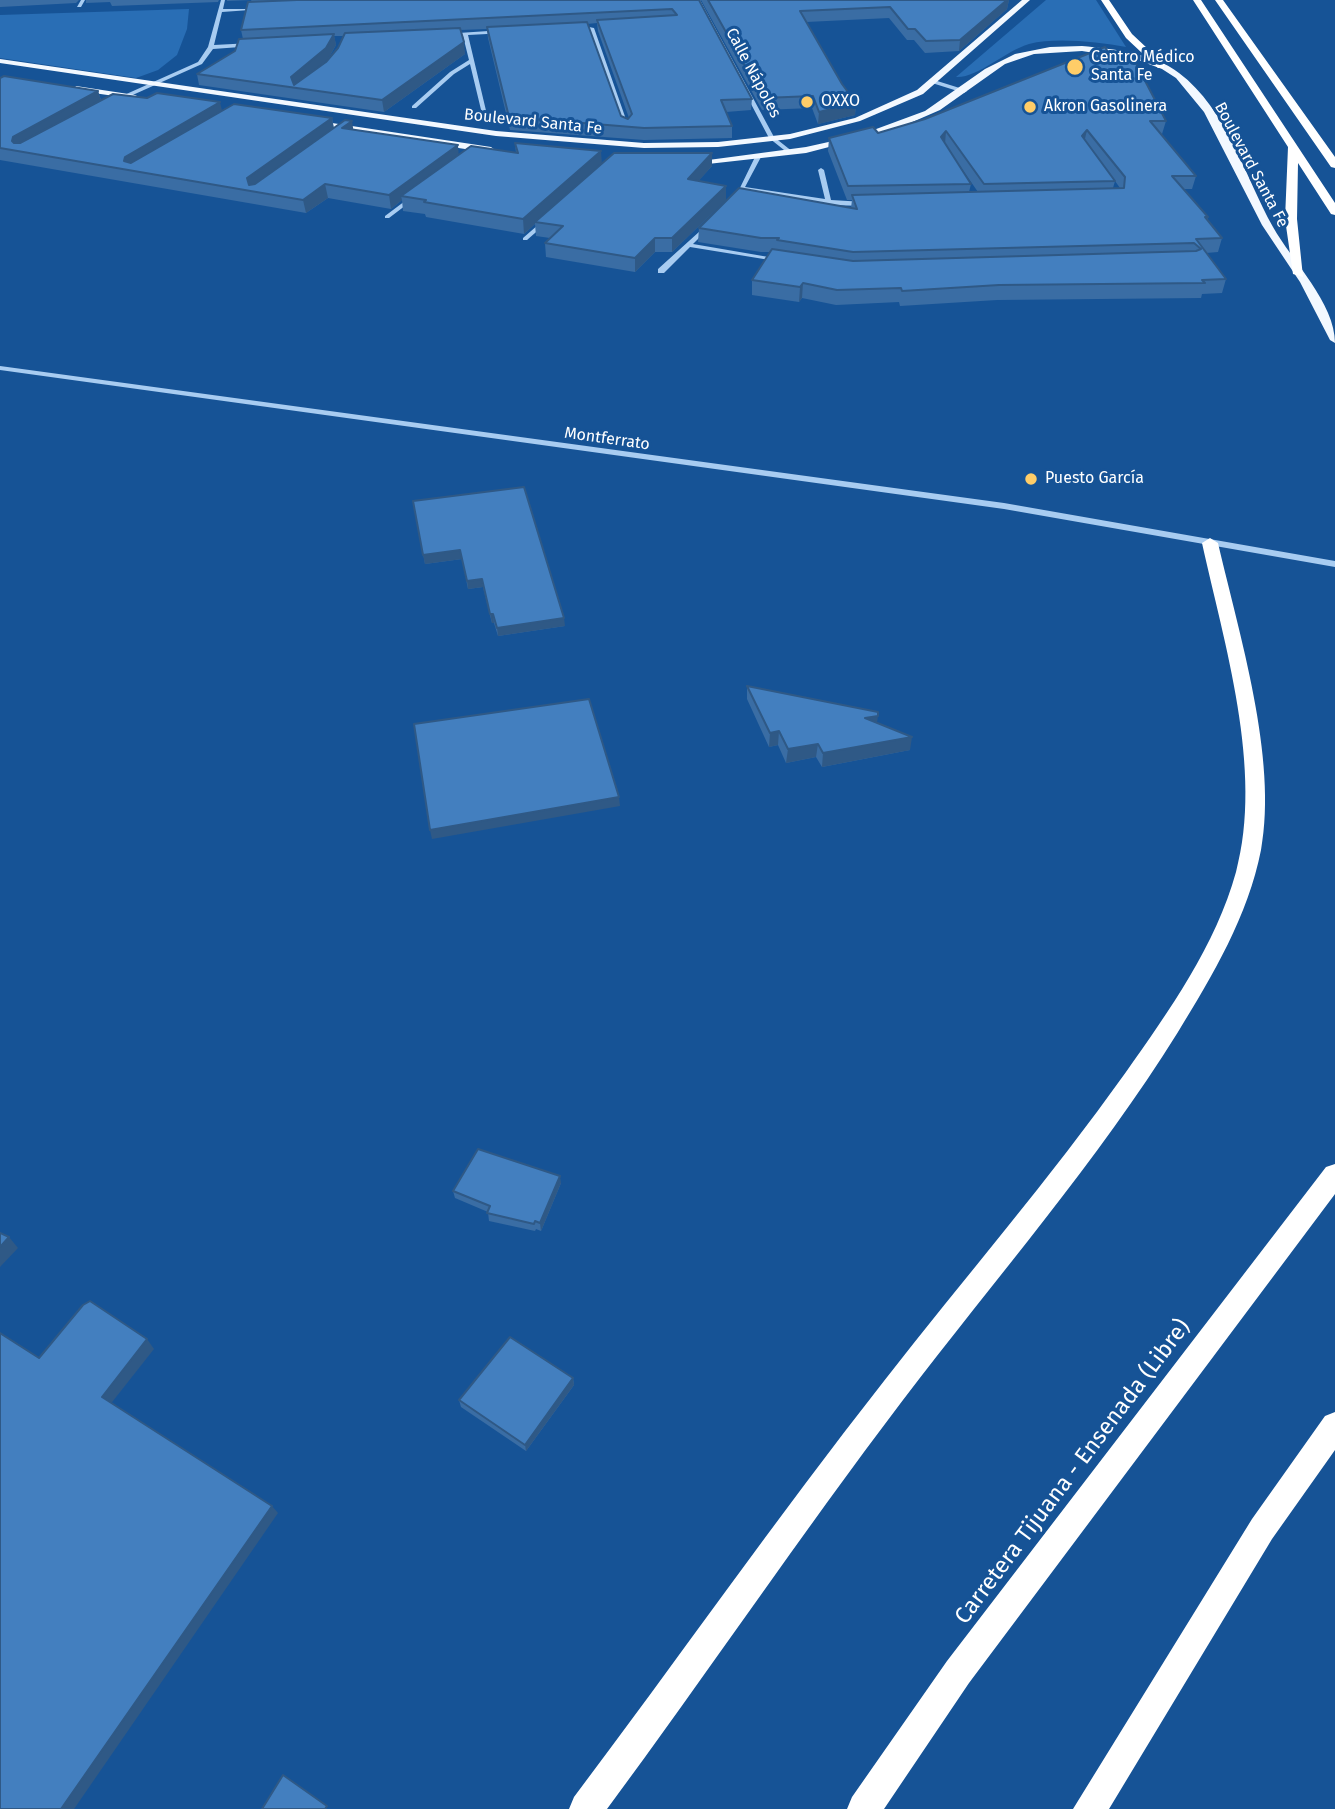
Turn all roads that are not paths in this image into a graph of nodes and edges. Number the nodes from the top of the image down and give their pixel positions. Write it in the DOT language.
graph roads {
  1 [pos="83,0"];
  2 [pos="223,0"];
  3 [pos="698,0"];
  4 [pos="1026,0"];
  5 [pos="1105,0"];
  6 [pos="1197,0"];
  7 [pos="1219,0"];
  8 [pos="79,6"];
  9 [pos="264,9"];
  10 [pos="220,11"];
  11 [pos="591,28"];
  12 [pos="604,28"];
  13 [pos="579,29"];
  14 [pos="517,32"];
  15 [pos="465,34"];
  16 [pos="438,35"];
  17 [pos="257,45"];
  18 [pos="211,47"];
  19 [pos="472,60"];
  20 [pos="0,61"];
  21 [pos="1161,65"];
  22 [pos="934,82"];
  23 [pos="152,85"];
  24 [pos="59,86"];
  25 [pos="964,91"];
  26 [pos="126,96"];
  27 [pos="139,98"];
  28 [pos="109,105"];
  29 [pos="414,107"];
  30 [pos="486,118"];
  31 [pos="321,124"];
  32 [pos="627,127"];
  33 [pos="1310,127"];
  34 [pos="346,128"];
  35 [pos="332,138"];
  36 [pos="772,138"];
  37 [pos="1333,138"];
  38 [pos="1293,147"];
  39 [pos="506,152"];
  40 [pos="791,153"];
  41 [pos="758,157"];
  42 [pos="680,163"];
  43 [pos="1335,165"];
  44 [pos="821,170"];
  45 [pos="744,189"];
  46 [pos="421,192"];
  47 [pos="735,198"];
  48 [pos="829,203"];
  49 [pos="870,204"];
  50 [pos="1335,212"];
  51 [pos="553,215"];
  52 [pos="387,217"];
  53 [pos="717,217"];
  54 [pos="525,239"];
  55 [pos="689,244"];
  56 [pos="792,262"];
  57 [pos="661,271"];
  58 [pos="1300,274"];
  59 [pos="1335,340"];
  60 [pos="0,368"];
  61 [pos="1210,543"];
  62 [pos="1335,564"];
  63 [pos="1335,1175"];
  64 [pos="1335,1426"];
  65 [pos="586,1809"];
  66 [pos="864,1809"];
  67 [pos="1090,1809"];
  1 -- 8 [label="street"];
  2 -- 10 [label="street"];
  3 -- 36 [label="street, Calle Nápoles"];
  4 -- 22 [label="main road, Boulevard Santa Fe"];
  5 -- 21 [label="highway"];
  6 -- 38 [label="highway"];
  7 -- 33 [label="highway"];
  9 -- 10 [label="street"];
  10 -- 18 [label="street"];
  11 -- 12 [label="street"];
  11 -- 13 [label="street"];
  11 -- 32 [label="street"];
  14 -- 15 [label="street"];
  15 -- 16 [label="street"];
  15 -- 19 [label="street"];
  17 -- 18 [label="street"];
  18 -- 23 [label="street"];
  19 -- 29 [label="street"];
  19 -- 30 [label="street"];
  20 -- 23 [label="main road, Boulevard Santa Fe"];
  21 -- 25 [label="main road, Boulevard Santa Fe"];
  21 -- 58 [label="main road, Boulevard Santa Fe"];
  22 -- 25 [label="street"];
  22 -- 36 [label="main road, Boulevard Santa Fe"];
  23 -- 26 [label="street"];
  23 -- 36 [label="main road, Boulevard Santa Fe"];
  24 -- 26 [label="main road"];
  25 -- 40 [label="main road, Boulevard Santa Fe"];
  26 -- 27 [label="main road"];
  26 -- 28 [label="street"];
  31 -- 34 [label="main road, Boulevard Santa Fe"];
  33 -- 37 [label="highway"];
  33 -- 43 [label="highway"];
  34 -- 35 [label="street"];
  34 -- 39 [label="main road, Boulevard Santa Fe"];
  36 -- 40 [label="street, Calle Nápoles"];
  38 -- 50 [label="highway"];
  38 -- 58 [label="highway"];
  40 -- 41 [label="main road, Boulevard Santa Fe"];
  41 -- 42 [label="main road, Boulevard Santa Fe"];
  41 -- 45 [label="street"];
  44 -- 48 [label="street"];
  45 -- 47 [label="street"];
  45 -- 48 [label="street"];
  46 -- 52 [label="street"];
  48 -- 49 [label="street"];
  51 -- 54 [label="street"];
  53 -- 55 [label="street"];
  55 -- 56 [label="street"];
  55 -- 57 [label="street"];
  58 -- 59 [label="main road, Boulevard Santa Fe"];
  60 -- 61 [label="street, Montferrato"];
  61 -- 62 [label="street, Montferrato"];
  61 -- 65 [label="highway"];
  63 -- 66 [label="highway, Carretera Tijuana - Ensenada (Libre)"];
  64 -- 67 [label="highway"];
}
